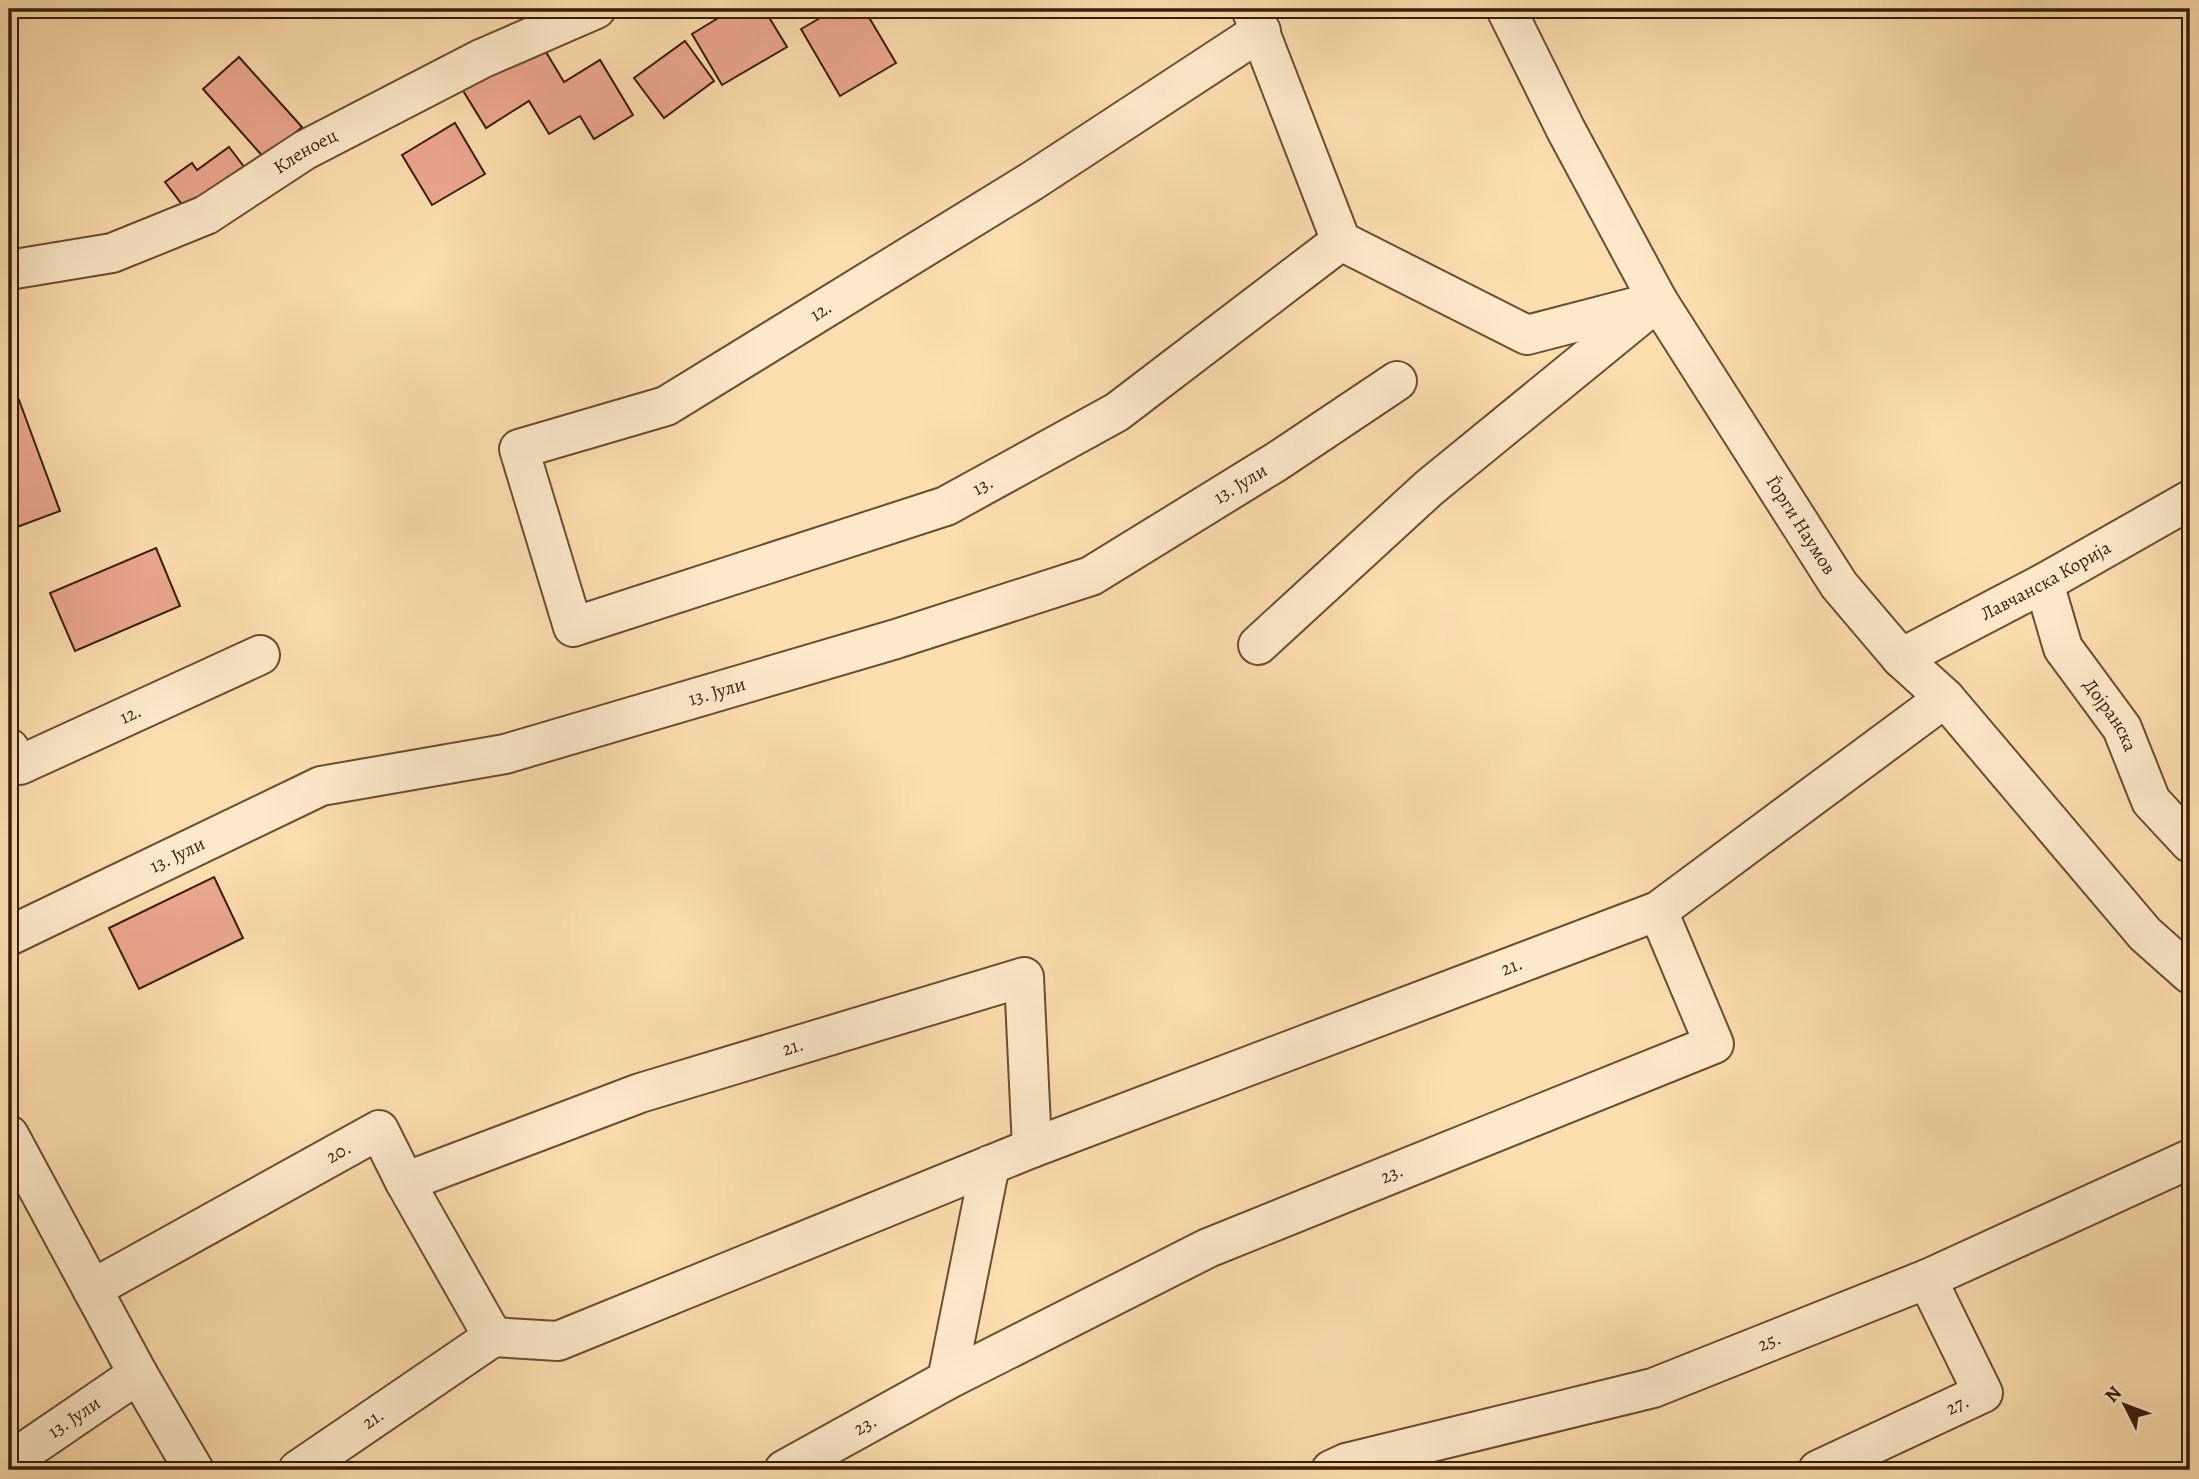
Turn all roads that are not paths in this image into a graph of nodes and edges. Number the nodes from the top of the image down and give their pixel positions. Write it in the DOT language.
graph roads {
  1 [pos="596,9"];
  2 [pos="1506,9"];
  3 [pos="1256,20"];
  4 [pos="1341,241"];
  5 [pos="9,270"];
  6 [pos="1658,301"];
  7 [pos="1397,380"];
  8 [pos="2190,500"];
  9 [pos="2044,583"];
  10 [pos="573,627"];
  11 [pos="1258,645"];
  12 [pos="260,655"];
  13 [pos="1902,658"];
  14 [pos="1945,698"];
  15 [pos="9,748"];
  16 [pos="2190,843"];
  17 [pos="1658,911"];
  18 [pos="9,936"];
  19 [pos="2190,974"];
  20 [pos="9,1135"];
  21 [pos="1032,1147"];
  22 [pos="2190,1159"];
  23 [pos="990,1165"];
  24 [pos="405,1182"];
  25 [pos="1927,1279"];
  26 [pos="92,1290"];
  27 [pos="494,1337"];
  28 [pos="138,1374"];
  29 [pos="947,1380"];
  30 [pos="9,1462"];
  31 [pos="194,1470"];
  32 [pos="298,1470"];
  33 [pos="784,1470"];
  34 [pos="1331,1470"];
  35 [pos="1818,1470"];
  1 -- 5 [label="street, Кленоец"];
  2 -- 6 [label="street, Ѓорги Наумов"];
  3 -- 4 [label="street"];
  3 -- 10 [label="street, 12."];
  4 -- 6 [label="street"];
  4 -- 10 [label="street, 13."];
  6 -- 11 [label="street"];
  6 -- 13 [label="street, Ѓорги Наумов"];
  7 -- 18 [label="street, 13. Јули"];
  8 -- 9 [label="street, Лавчанска Корија"];
  9 -- 13 [label="street, Лавчанска Корија"];
  9 -- 16 [label="street, Дојранска"];
  12 -- 15 [label="street, 12."];
  13 -- 14 [label="street, Ѓорги Наумов"];
  14 -- 17 [label="street, 21."];
  14 -- 19 [label="street, Ѓорги Наумов"];
  17 -- 21 [label="street, 21."];
  17 -- 29 [label="street, 23."];
  20 -- 26 [label="street"];
  21 -- 23 [label="street, 21."];
  21 -- 24 [label="street, 21."];
  22 -- 25 [label="street, 25."];
  23 -- 27 [label="street, 21."];
  23 -- 29 [label="street"];
  24 -- 26 [label="street, 20."];
  24 -- 27 [label="street, 20."];
  25 -- 34 [label="street, 25."];
  25 -- 35 [label="street, 27."];
  26 -- 28 [label="street"];
  27 -- 32 [label="street, 21."];
  28 -- 30 [label="street, 13. Јули"];
  28 -- 31 [label="street"];
  29 -- 33 [label="street, 23."];
}
